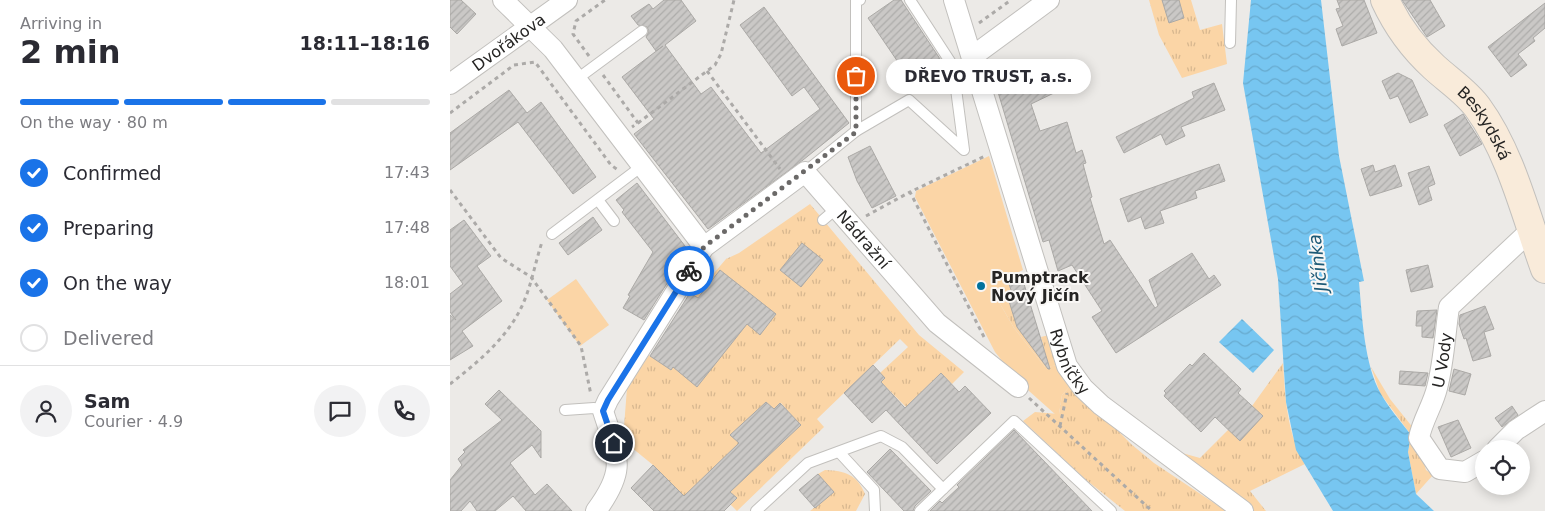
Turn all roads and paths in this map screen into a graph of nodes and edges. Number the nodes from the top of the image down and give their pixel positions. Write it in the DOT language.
graph roads {
  1 [pos="503,0"];
  2 [pos="567,0"];
  3 [pos="605,0"];
  4 [pos="734,0"];
  5 [pos="860,0"];
  6 [pos="910,0"];
  7 [pos="954,0"];
  8 [pos="1011,0"];
  9 [pos="1049,0"];
  10 [pos="1231,0"];
  11 [pos="1385,0"];
  12 [pos="530,26"];
  13 [pos="642,31"];
  14 [pos="964,31"];
  15 [pos="1230,43"];
  16 [pos="973,56"];
  17 [pos="596,66"];
  18 [pos="707,71"];
  19 [pos="577,79"];
  20 [pos="450,84"];
  21 [pos="450,113"];
  22 [pos="638,123"];
  23 [pos="856,132"];
  24 [pos="634,134"];
  25 [pos="1002,151"];
  26 [pos="627,172"];
  27 [pos="795,173"];
  28 [pos="450,190"];
  29 [pos="910,192"];
  30 [pos="598,200"];
  31 [pos="614,221"];
  32 [pos="853,227"];
  33 [pos="1531,230"];
  34 [pos="549,235"];
  35 [pos="704,247"];
  36 [pos="1545,269"];
  37 [pos="531,277"];
  38 [pos="986,341"];
  39 [pos="1078,382"];
  40 [pos="450,384"];
  41 [pos="1018,388"];
  42 [pos="565,410"];
  43 [pos="599,410"];
  44 [pos="1545,411"];
  45 [pos="1060,426"];
  46 [pos="1505,440"];
  47 [pos="839,452"];
  48 [pos="1475,466"];
  49 [pos="943,489"];
  50 [pos="596,511"];
  51 [pos="756,511"];
  52 [pos="876,511"];
  53 [pos="920,511"];
  54 [pos="1111,511"];
  55 [pos="1152,511"];
  56 [pos="1242,511"];
  1 -- 12 [label="street"];
  2 -- 12 [label="street, Dvořákova"];
  3 -- 17 [label="path"];
  4 -- 18 [label="path"];
  5 -- 23 [label="lane"];
  6 -- 23 [label="lane"];
  7 -- 14 [label="street, Rybníčky"];
  8 -- 14 [label="path"];
  9 -- 16 [label="street"];
  10 -- 15 [label="lane"];
  11 -- 33 [label="street, Beskydská"];
  12 -- 19 [label="street"];
  12 -- 20 [label="street, Dvořákova"];
  13 -- 17 [label="lane"];
  14 -- 16 [label="street, Rybníčky"];
  16 -- 25 [label="street, Rybníčky"];
  17 -- 19 [label="lane"];
  17 -- 22 [label="path"];
  18 -- 22 [label="path"];
  18 -- 27 [label="path"];
  19 -- 26 [label="street"];
  21 -- 26 [label="path"];
  22 -- 24 [label="path"];
  23 -- 27 [label="lane"];
  25 -- 29 [label="path"];
  25 -- 39 [label="street, Rybníčky"];
  26 -- 30 [label="lane"];
  26 -- 35 [label="street"];
  27 -- 32 [label="street, Nádražní"];
  27 -- 35 [label="street"];
  28 -- 37 [label="path"];
  29 -- 32 [label="path"];
  29 -- 38 [label="path"];
  30 -- 31 [label="lane"];
  30 -- 34 [label="lane"];
  32 -- 41 [label="street, Nádražní"];
  33 -- 36 [label="street, Beskydská"];
  33 -- 48 [label="street, U Vody"];
  34 -- 37 [label="path"];
  35 -- 43 [label="street"];
  37 -- 40 [label="path"];
  37 -- 43 [label="path"];
  39 -- 45 [label="path"];
  39 -- 56 [label="street, Rybníčky"];
  41 -- 45 [label="path"];
  42 -- 43 [label="lane"];
  43 -- 50 [label="street"];
  44 -- 46 [label="street"];
  45 -- 55 [label="path"];
  47 -- 49 [label="lane"];
  47 -- 51 [label="lane"];
  47 -- 52 [label="lane"];
  49 -- 53 [label="lane"];
  49 -- 54 [label="lane"];
}
